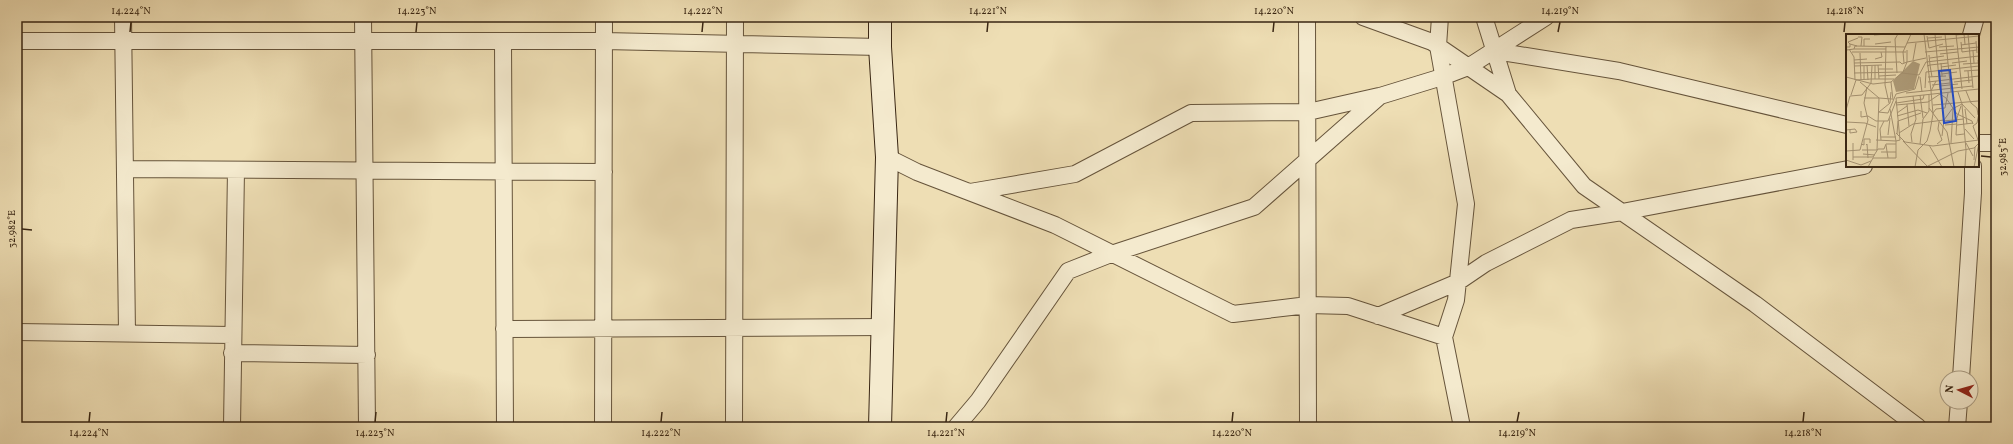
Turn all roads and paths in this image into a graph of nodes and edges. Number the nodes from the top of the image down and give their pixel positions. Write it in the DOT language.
graph roads {
  1 [pos="123,17"];
  2 [pos="363,17"];
  3 [pos="604,17"];
  4 [pos="735,17"];
  5 [pos="880,17"];
  6 [pos="1307,17"];
  7 [pos="1363,17"];
  8 [pos="1440,17"];
  9 [pos="1484,17"];
  10 [pos="1546,17"];
  11 [pos="1976,17"];
  12 [pos="1972,34"];
  13 [pos="17,41"];
  14 [pos="123,41"];
  15 [pos="604,41"];
  16 [pos="364,42"];
  17 [pos="503,42"];
  18 [pos="735,44"];
  19 [pos="1438,46"];
  20 [pos="880,47"];
  21 [pos="1494,51"];
  22 [pos="1468,67"];
  23 [pos="1442,77"];
  24 [pos="1508,94"];
  25 [pos="1380,96"];
  26 [pos="1308,112"];
  27 [pos="1846,125"];
  28 [pos="1996,142"];
  29 [pos="1979,143"];
  30 [pos="887,157"];
  31 [pos="1308,159"];
  32 [pos="1859,167"];
  33 [pos="1973,167"];
  34 [pos="125,169"];
  35 [pos="236,170"];
  36 [pos="365,170"];
  37 [pos="504,171"];
  38 [pos="604,172"];
  39 [pos="969,192"];
  40 [pos="1622,212"];
  41 [pos="1111,254"];
  42 [pos="1458,282"];
  43 [pos="1308,305"];
  44 [pos="1378,316"];
  45 [pos="734,327"];
  46 [pos="883,327"];
  47 [pos="603,328"];
  48 [pos="504,329"];
  49 [pos="17,332"];
  50 [pos="127,333"];
  51 [pos="232,334"];
  52 [pos="1444,337"];
  53 [pos="232,353"];
  54 [pos="367,355"];
  55 [pos="1962,370"];
  56 [pos="1958,410"];
  57 [pos="232,427"];
  58 [pos="367,427"];
  59 [pos="505,427"];
  60 [pos="603,427"];
  61 [pos="734,427"];
  62 [pos="880,427"];
  63 [pos="956,427"];
  64 [pos="1308,427"];
  65 [pos="1462,427"];
  66 [pos="1918,427"];
  67 [pos="1957,427"];
  1 -- 14 [label="street"];
  2 -- 16 [label="street"];
  3 -- 15 [label="street"];
  4 -- 18 [label="street"];
  5 -- 20 [label="street"];
  6 -- 26 [label="street"];
  7 -- 19 [label="street"];
  8 -- 19 [label="street"];
  9 -- 21 [label="street"];
  10 -- 21 [label="street"];
  11 -- 12 [label="street"];
  13 -- 14 [label="street"];
  14 -- 16 [label="street"];
  14 -- 34 [label="street"];
  15 -- 17 [label="street"];
  15 -- 18 [label="street"];
  15 -- 38 [label="street"];
  16 -- 17 [label="street"];
  16 -- 36 [label="street"];
  17 -- 37 [label="street"];
  18 -- 20 [label="street"];
  18 -- 45 [label="street"];
  19 -- 22 [label="street"];
  19 -- 23 [label="street"];
  20 -- 30 [label="street"];
  21 -- 22 [label="street"];
  21 -- 24 [label="street"];
  21 -- 27 [label="street"];
  22 -- 23 [label="street"];
  22 -- 24 [label="street"];
  23 -- 25 [label="street"];
  23 -- 42 [label="street"];
  24 -- 40 [label="street"];
  25 -- 26 [label="street"];
  25 -- 31 [label="street"];
  26 -- 31 [label="street"];
  26 -- 39 [label="street"];
  28 -- 29 [label="street"];
  30 -- 39 [label="street"];
  30 -- 46 [label="street"];
  31 -- 41 [label="street"];
  31 -- 43 [label="street"];
  32 -- 40 [label="street"];
  33 -- 55 [label="street"];
  34 -- 35 [label="street"];
  34 -- 50 [label="street"];
  35 -- 36 [label="street"];
  35 -- 51 [label="street"];
  36 -- 37 [label="street"];
  36 -- 54 [label="street"];
  37 -- 38 [label="street"];
  37 -- 48 [label="street"];
  38 -- 47 [label="street"];
  39 -- 41 [label="street"];
  40 -- 42 [label="street"];
  40 -- 66 [label="street"];
  41 -- 43 [label="street"];
  41 -- 63 [label="street"];
  42 -- 44 [label="street"];
  42 -- 52 [label="street"];
  43 -- 44 [label="street"];
  43 -- 64 [label="street"];
  44 -- 52 [label="street"];
  45 -- 46 [label="street"];
  45 -- 47 [label="street"];
  45 -- 61 [label="street"];
  46 -- 62 [label="street"];
  47 -- 48 [label="street"];
  47 -- 60 [label="street"];
  48 -- 59 [label="street"];
  49 -- 50 [label="street"];
  50 -- 51 [label="street"];
  51 -- 53 [label="street"];
  52 -- 65 [label="street"];
  53 -- 54 [label="street"];
  53 -- 57 [label="street"];
  54 -- 58 [label="street"];
  56 -- 67 [label="street"];
}
